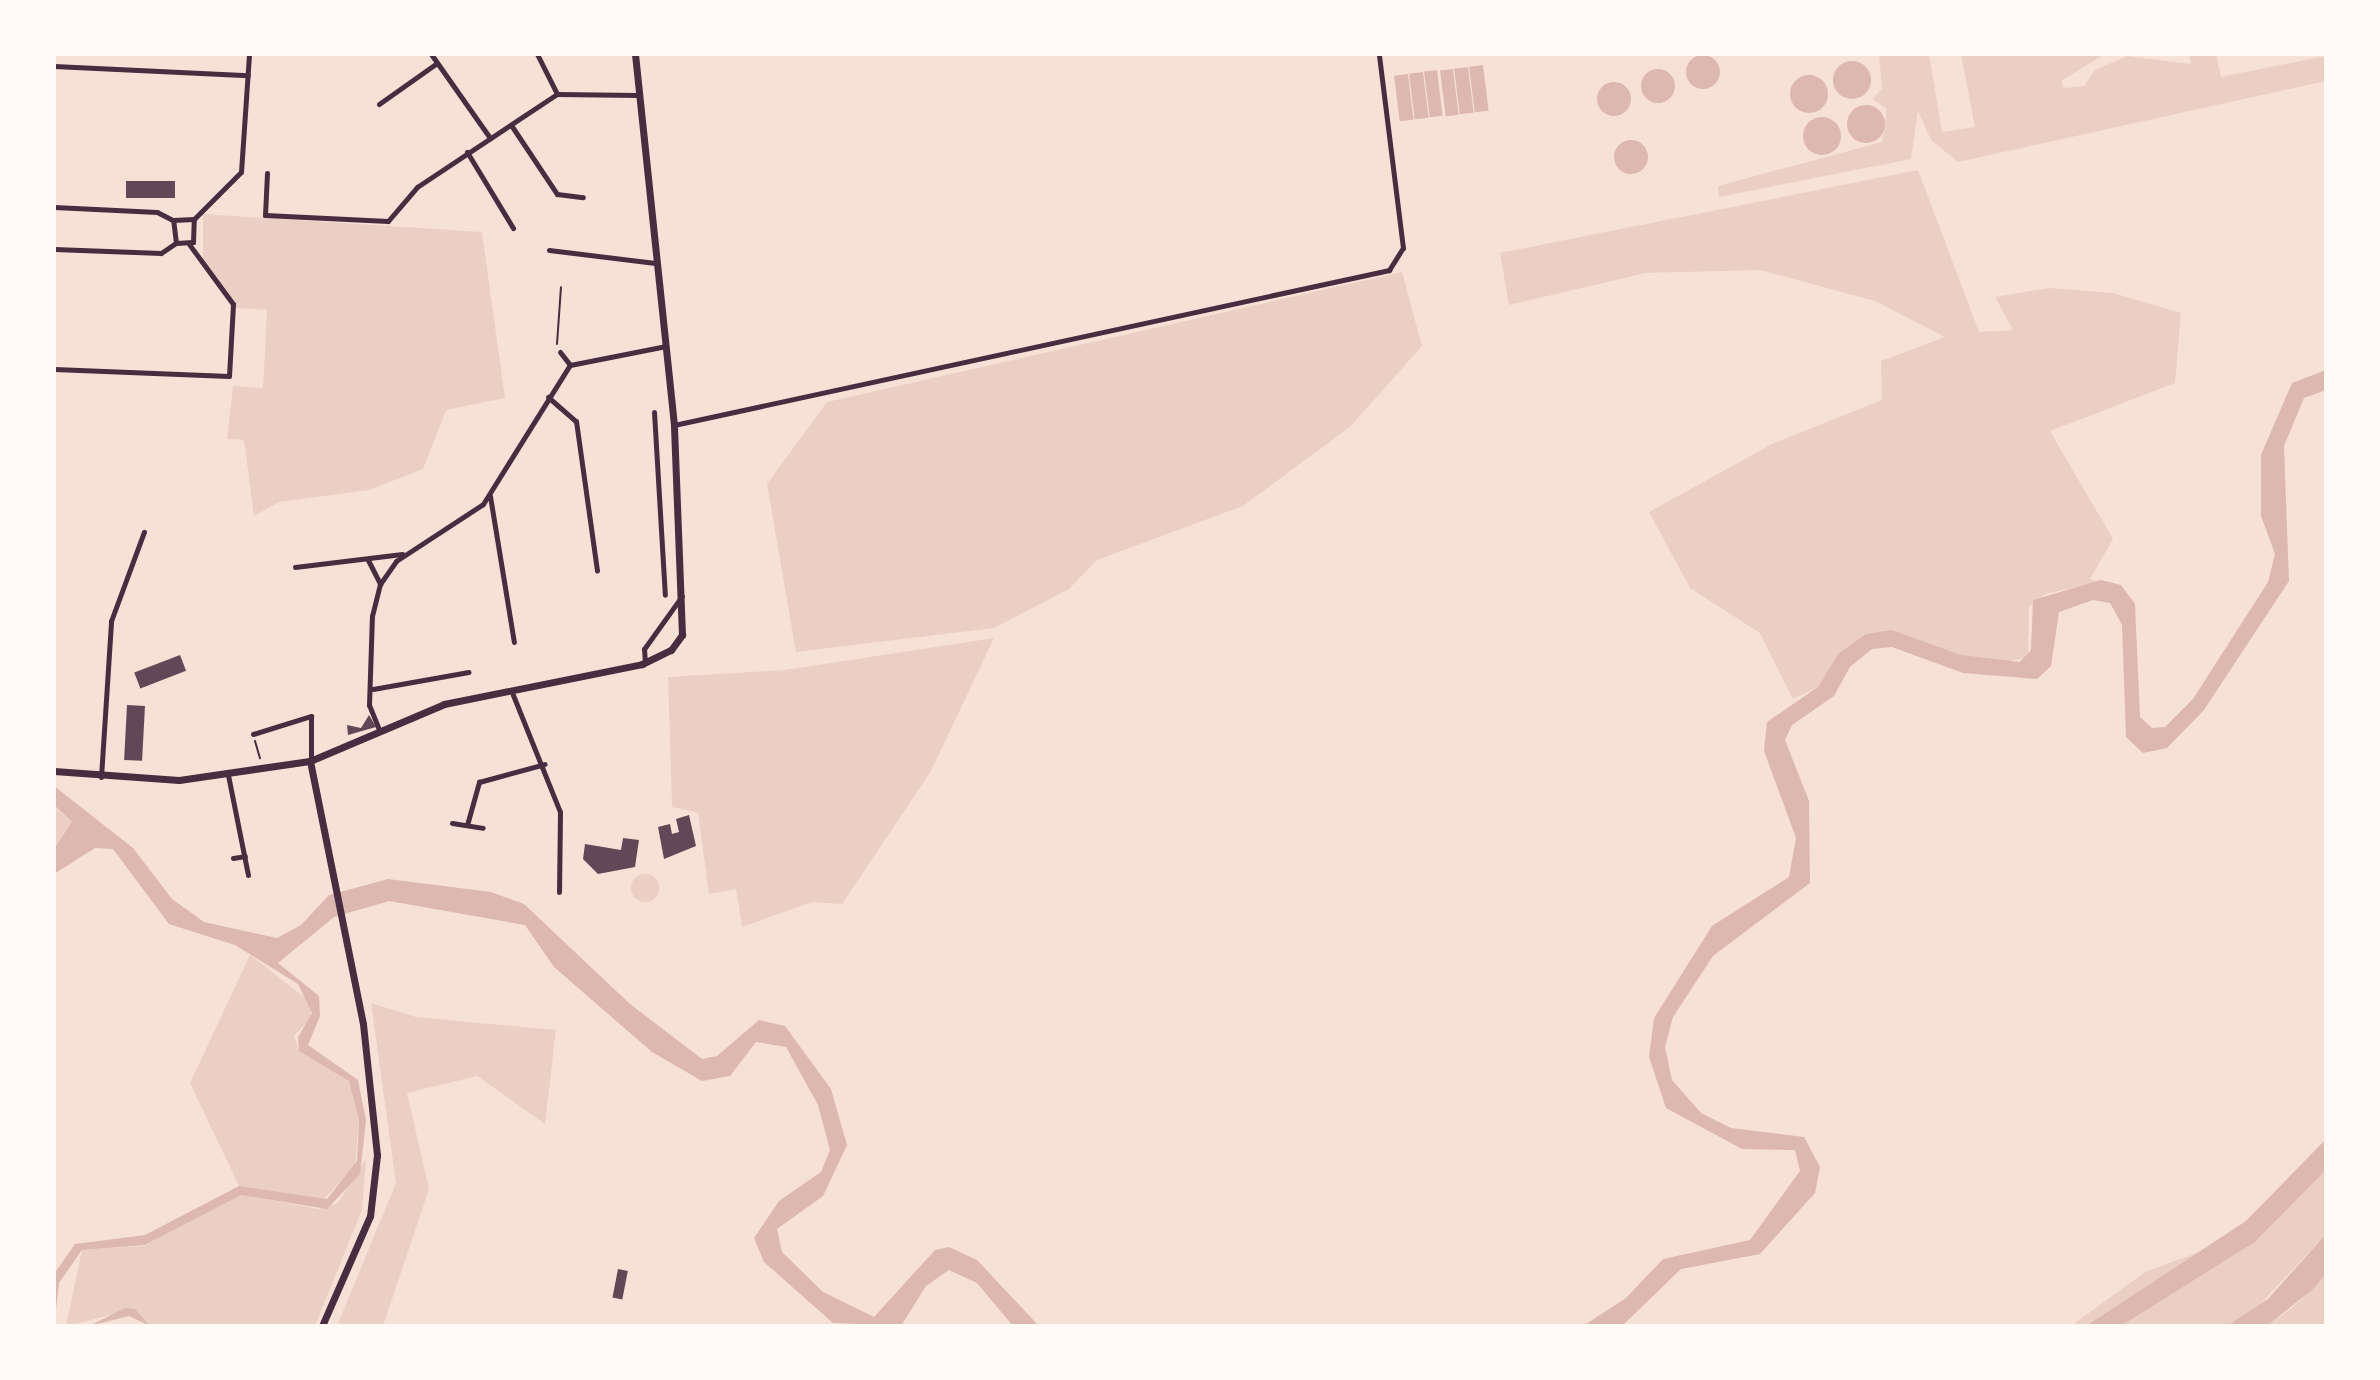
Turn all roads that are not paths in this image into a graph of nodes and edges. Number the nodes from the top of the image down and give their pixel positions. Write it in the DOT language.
graph roads {
  1 [pos="249,54"];
  2 [pos="431,54"];
  3 [pos="537,54"];
  4 [pos="635,54"];
  5 [pos="1379,54"];
  6 [pos="437,63"];
  7 [pos="54,66"];
  8 [pos="248,75"];
  9 [pos="557,94"];
  10 [pos="638,95"];
  11 [pos="379,104"];
  12 [pos="511,125"];
  13 [pos="490,138"];
  14 [pos="467,152"];
  15 [pos="267,173"];
  16 [pos="583,197"];
  17 [pos="54,207"];
  18 [pos="194,219"];
  19 [pos="173,220"];
  20 [pos="513,228"];
  21 [pos="176,243"];
  22 [pos="189,244"];
  23 [pos="54,249"];
  24 [pos="549,250"];
  25 [pos="655,263"];
  26 [pos="667,345"];
  27 [pos="560,352"];
  28 [pos="570,365"];
  29 [pos="54,369"];
  30 [pos="548,397"];
  31 [pos="654,412"];
  32 [pos="674,425"];
  33 [pos="490,496"];
  34 [pos="679,503"];
  35 [pos="660,504"];
  36 [pos="144,532"];
  37 [pos="403,554"];
  38 [pos="368,560"];
  39 [pos="295,567"];
  40 [pos="597,571"];
  41 [pos="380,584"];
  42 [pos="665,595"];
  43 [pos="682,596"];
  44 [pos="514,642"];
  45 [pos="645,663"];
  46 [pos="468,672"];
  47 [pos="372,691"];
  48 [pos="513,695"];
  49 [pos="380,732"];
  50 [pos="253,734"];
  51 [pos="310,761"];
  52 [pos="545,764"];
  53 [pos="54,771"];
  54 [pos="228,775"];
  55 [pos="101,778"];
  56 [pos="452,823"];
  57 [pos="467,825"];
  58 [pos="483,828"];
  59 [pos="245,856"];
  60 [pos="233,858"];
  61 [pos="248,875"];
  62 [pos="559,892"];
  63 [pos="322,1326"];
  1 -- 8 [label="street"];
  2 -- 6 [label="street"];
  3 -- 9 [label="street"];
  4 -- 10 [label="main road"];
  5 -- 32 [label="street"];
  6 -- 11 [label="street"];
  6 -- 13 [label="street"];
  7 -- 8 [label="street"];
  8 -- 18 [label="street"];
  9 -- 10 [label="street"];
  9 -- 12 [label="street"];
  10 -- 25 [label="main road"];
  12 -- 13 [label="street"];
  12 -- 16 [label="street"];
  13 -- 14 [label="street"];
  14 -- 15 [label="street"];
  14 -- 20 [label="street"];
  17 -- 19 [label="street"];
  18 -- 19 [label="street"];
  18 -- 22 [label="street"];
  19 -- 21 [label="street"];
  21 -- 22 [label="street"];
  21 -- 23 [label="street"];
  22 -- 29 [label="street"];
  24 -- 25 [label="street"];
  25 -- 26 [label="main road"];
  26 -- 28 [label="street"];
  26 -- 32 [label="main road"];
  27 -- 28 [label="street"];
  28 -- 30 [label="street"];
  30 -- 33 [label="street"];
  30 -- 40 [label="street"];
  31 -- 35 [label="street"];
  32 -- 34 [label="main road"];
  33 -- 37 [label="street"];
  33 -- 44 [label="street"];
  34 -- 35 [label="street"];
  34 -- 43 [label="main road"];
  35 -- 42 [label="street"];
  36 -- 55 [label="street"];
  37 -- 38 [label="street"];
  37 -- 41 [label="street"];
  38 -- 39 [label="street"];
  38 -- 41 [label="street"];
  41 -- 47 [label="street"];
  43 -- 45 [label="street"];
  43 -- 45 [label="main road"];
  45 -- 48 [label="main road"];
  46 -- 47 [label="street"];
  47 -- 49 [label="street"];
  48 -- 49 [label="main road"];
  48 -- 52 [label="street"];
  49 -- 51 [label="main road"];
  50 -- 51 [label="street"];
  51 -- 54 [label="main road"];
  51 -- 63 [label="main road"];
  52 -- 57 [label="street"];
  52 -- 62 [label="street"];
  53 -- 55 [label="main road"];
  54 -- 55 [label="main road"];
  54 -- 59 [label="street"];
  56 -- 57 [label="street"];
  57 -- 58 [label="street"];
  59 -- 60 [label="street"];
  59 -- 61 [label="street"];
}
